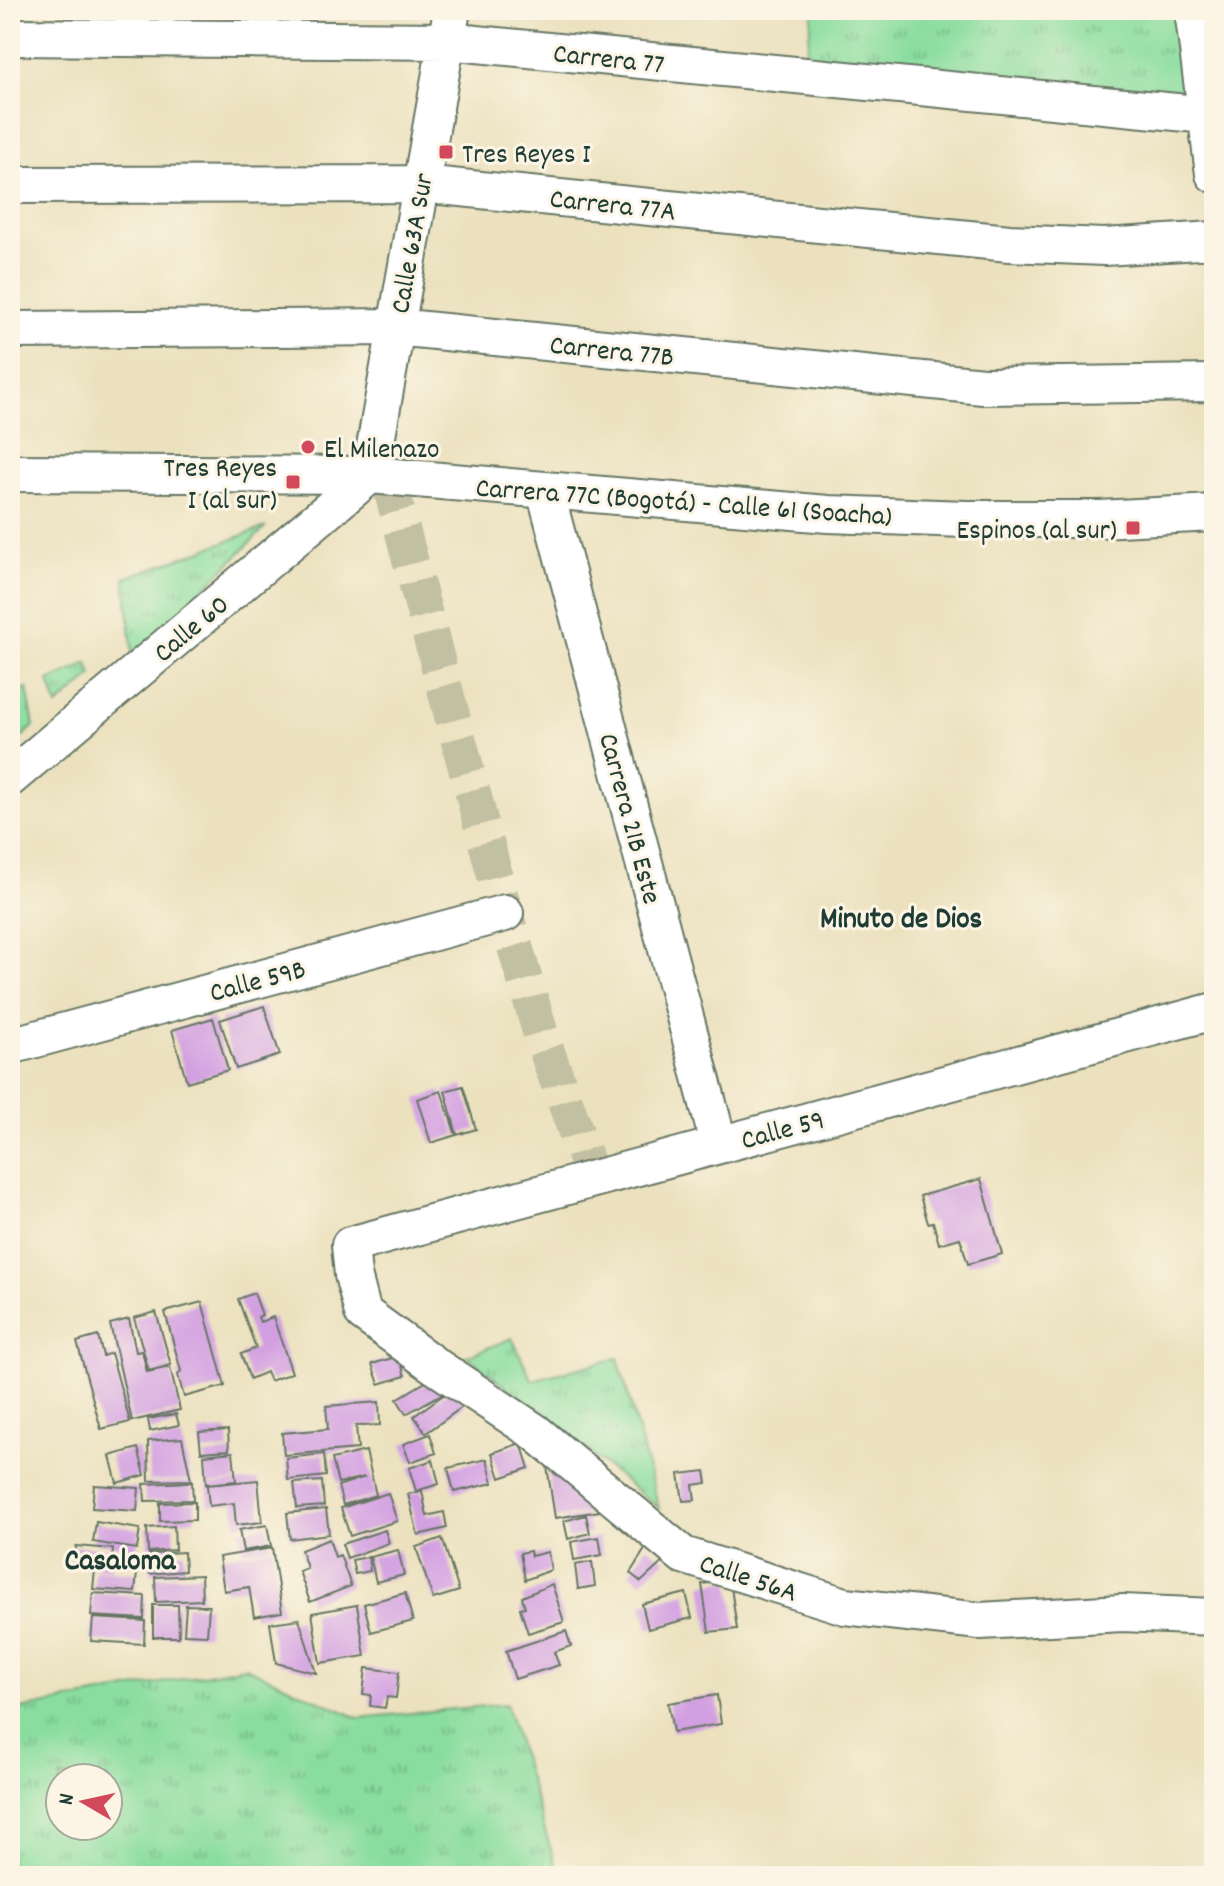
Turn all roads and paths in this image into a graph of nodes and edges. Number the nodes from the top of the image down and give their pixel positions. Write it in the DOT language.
graph roads {
  1 [pos="1193,10"];
  2 [pos="449,26"];
  3 [pos="10,37"];
  4 [pos="1207,115"];
  5 [pos="1214,174"];
  6 [pos="421,184"];
  7 [pos="10,185"];
  8 [pos="1214,240"];
  9 [pos="395,327"];
  10 [pos="10,330"];
  11 [pos="1214,383"];
  12 [pos="10,473"];
  13 [pos="370,475"];
  14 [pos="545,490"];
  15 [pos="1214,513"];
  16 [pos="10,778"];
  17 [pos="505,913"];
  18 [pos="1214,1011"];
  19 [pos="10,1046"];
  20 [pos="719,1145"];
  21 [pos="363,1313"];
  22 [pos="1214,1617"];
  1 -- 4 [label="street"];
  2 -- 3 [label="street, Carrera 77"];
  2 -- 4 [label="street, Carrera 77"];
  2 -- 6 [label="street, Calle 63A Sur"];
  4 -- 5 [label="street"];
  6 -- 7 [label="street, Carrera 77A"];
  6 -- 8 [label="street, Carrera 77A"];
  6 -- 9 [label="street, Calle 63A Sur"];
  9 -- 10 [label="street, Carrera 77B"];
  9 -- 11 [label="street, Carrera 77B"];
  9 -- 13 [label="street, Calle 63A Sur"];
  12 -- 13 [label="street, Carrera 77C (Bogotá) - Calle 61 (Soacha)"];
  13 -- 14 [label="street, Carrera 77C (Bogotá) - Calle 61 (Soacha)"];
  13 -- 16 [label="street, Calle 60"];
  14 -- 15 [label="street, Carrera 77C (Bogotá) - Calle 61 (Soacha)"];
  14 -- 20 [label="street, Carrera 21B Este"];
  17 -- 19 [label="street, Calle 59B"];
  18 -- 20 [label="street, Calle 59"];
  20 -- 21 [label="street, Calle 59"];
  21 -- 22 [label="street, Calle 56A"];
}
